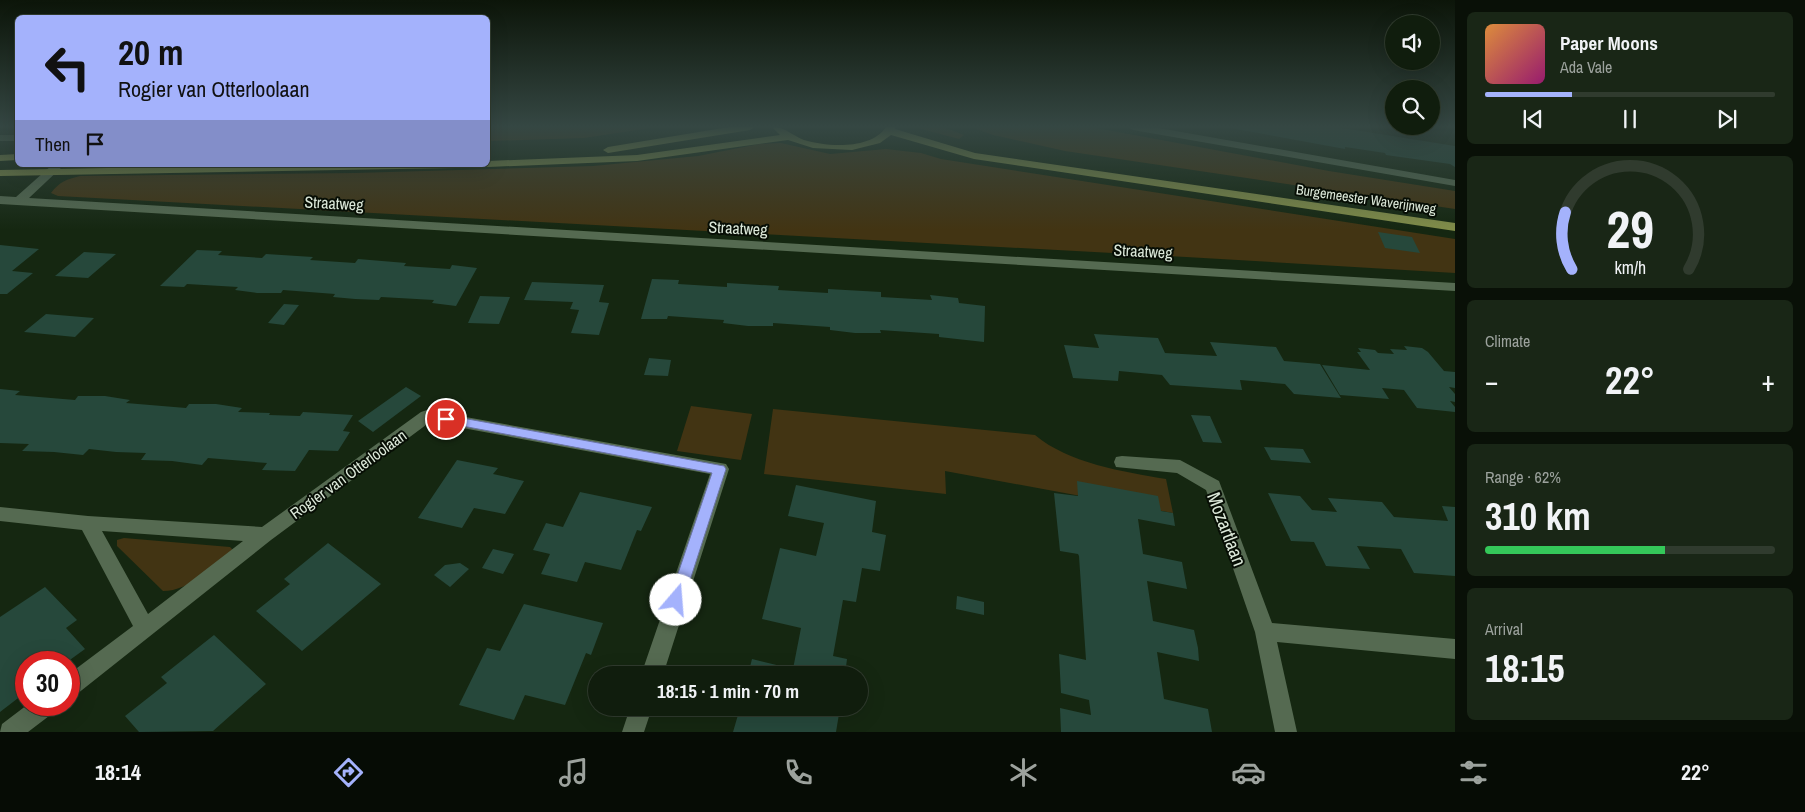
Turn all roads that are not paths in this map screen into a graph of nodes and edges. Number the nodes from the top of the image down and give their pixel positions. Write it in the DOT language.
graph roads {
  1 [pos="559,161"];
  2 [pos="1009,161"];
  3 [pos="1329,161"];
  4 [pos="490,164"];
  5 [pos="284,167"];
  6 [pos="54,169"];
  7 [pos="112,169"];
  8 [pos="0,173"];
  9 [pos="1455,183"];
  10 [pos="0,200"];
  11 [pos="20,200"];
  12 [pos="1455,227"];
  13 [pos="1455,286"];
  14 [pos="1122,462"];
  15 [pos="0,514"];
  16 [pos="88,523"];
  17 [pos="265,535"];
  18 [pos="145,629"];
  19 [pos="1265,632"];
  20 [pos="1455,649"];
  21 [pos="655,666"];
  22 [pos="80,679"];
  23 [pos="31,716"];
  24 [pos="638,716"];
  25 [pos="10,732"];
  26 [pos="633,732"];
  27 [pos="1286,732"];
  1 -- 4 [label="main road"];
  2 -- 12 [label="main road, Burgemeester Waverijnweg"];
  3 -- 9 [label="street"];
  5 -- 7 [label="main road"];
  6 -- 7 [label="main road"];
  6 -- 8 [label="main road"];
  6 -- 11 [label="street"];
  10 -- 11 [label="street, Straatweg"];
  11 -- 13 [label="street, Straatweg"];
  14 -- 19 [label="street, Mozartlaan"];
  15 -- 16 [label="street"];
  16 -- 17 [label="street"];
  16 -- 18 [label="street"];
  17 -- 18 [label="street, Rogier van Otterloolaan"];
  17 -- 21 [label="street, Rogier van Otterloolaan"];
  18 -- 22 [label="street, Rogier van Otterloolaan"];
  19 -- 20 [label="street"];
  19 -- 27 [label="street, Mozartlaan"];
  23 -- 25 [label="street"];
  24 -- 26 [label="street"];
}
